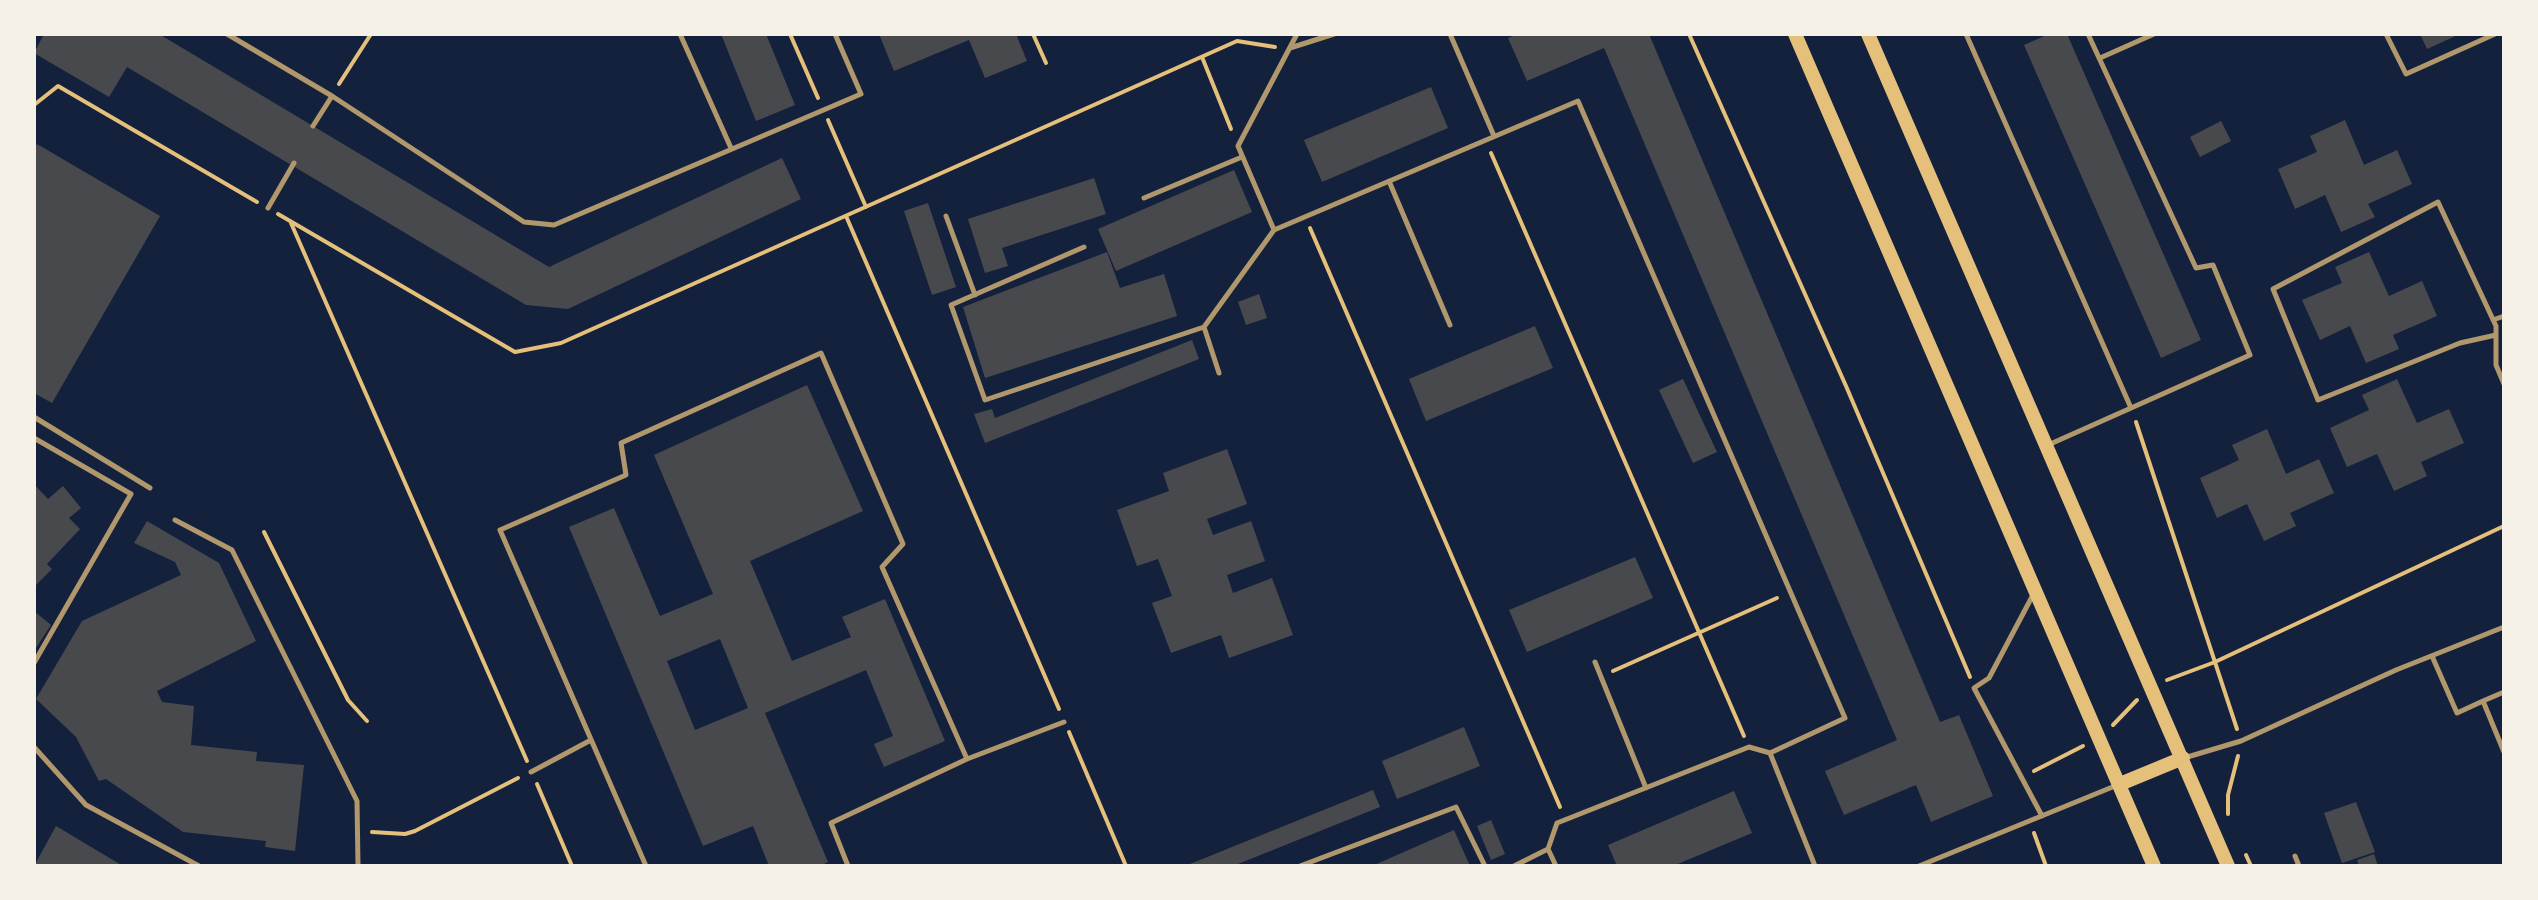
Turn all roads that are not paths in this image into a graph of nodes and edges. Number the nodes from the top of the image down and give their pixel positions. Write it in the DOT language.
graph roads {
  1 [pos="227,34"];
  2 [pos="680,34"];
  3 [pos="835,34"];
  4 [pos="1297,34"];
  5 [pos="1334,34"];
  6 [pos="1450,34"];
  7 [pos="1795,34"];
  8 [pos="1868,34"];
  9 [pos="1966,34"];
  10 [pos="2088,34"];
  11 [pos="2154,34"];
  12 [pos="2386,34"];
  13 [pos="2495,34"];
  14 [pos="1289,49"];
  15 [pos="2100,58"];
  16 [pos="332,96"];
  17 [pos="313,126"];
  18 [pos="1494,137"];
  19 [pos="731,148"];
  20 [pos="1242,157"];
  21 [pos="294,163"];
  22 [pos="1389,181"];
  23 [pos="1144,198"];
  24 [pos="268,208"];
  25 [pos="946,216"];
  26 [pos="1274,230"];
  27 [pos="1084,247"];
  28 [pos="975,295"];
  29 [pos="2504,316"];
  30 [pos="2493,320"];
  31 [pos="1450,325"];
  32 [pos="1204,327"];
  33 [pos="2496,335"];
  34 [pos="1219,373"];
  35 [pos="2504,384"];
  36 [pos="2131,408"];
  37 [pos="34,417"];
  38 [pos="34,438"];
  39 [pos="2047,446"];
  40 [pos="150,488"];
  41 [pos="175,520"];
  42 [pos="2036,590"];
  43 [pos="2504,627"];
  44 [pos="2432,656"];
  45 [pos="1595,662"];
  46 [pos="34,663"];
  47 [pos="2504,692"];
  48 [pos="2483,701"];
  49 [pos="1064,722"];
  50 [pos="591,740"];
  51 [pos="34,747"];
  52 [pos="2504,752"];
  53 [pos="1770,753"];
  54 [pos="2183,758"];
  55 [pos="967,759"];
  56 [pos="531,772"];
  57 [pos="2120,784"];
  58 [pos="1646,788"];
  59 [pos="2042,816"];
  60 [pos="1548,849"];
  61 [pos="2295,856"];
  62 [pos="199,866"];
  63 [pos="358,866"];
  64 [pos="646,866"];
  65 [pos="848,866"];
  66 [pos="1300,866"];
  67 [pos="1485,866"];
  68 [pos="1514,866"];
  69 [pos="1556,866"];
  70 [pos="1815,866"];
  71 [pos="1919,866"];
  72 [pos="2154,866"];
  73 [pos="2228,866"];
  74 [pos="2299,866"];
  1 -- 16 [label="lane"];
  2 -- 19 [label="lane"];
  3 -- 19 [label="lane"];
  4 -- 14 [label="lane"];
  5 -- 14 [label="lane"];
  6 -- 18 [label="lane"];
  7 -- 42 [label="main road"];
  8 -- 39 [label="main road"];
  9 -- 36 [label="lane"];
  10 -- 15 [label="lane"];
  11 -- 15 [label="lane"];
  12 -- 13 [label="lane"];
  14 -- 20 [label="lane"];
  15 -- 36 [label="lane"];
  16 -- 17 [label="lane"];
  16 -- 19 [label="lane"];
  18 -- 22 [label="lane"];
  18 -- 53 [label="lane"];
  20 -- 23 [label="lane"];
  20 -- 26 [label="lane"];
  21 -- 24 [label="lane"];
  22 -- 26 [label="lane"];
  22 -- 31 [label="lane"];
  25 -- 28 [label="lane"];
  26 -- 32 [label="lane"];
  27 -- 28 [label="lane"];
  28 -- 32 [label="lane"];
  29 -- 30 [label="lane"];
  30 -- 33 [label="lane"];
  30 -- 33 [label="lane"];
  32 -- 34 [label="lane"];
  33 -- 35 [label="lane"];
  36 -- 39 [label="lane"];
  37 -- 40 [label="lane"];
  38 -- 46 [label="lane"];
  39 -- 54 [label="main road"];
  41 -- 63 [label="lane"];
  42 -- 57 [label="main road"];
  42 -- 59 [label="lane"];
  43 -- 44 [label="lane"];
  44 -- 48 [label="lane"];
  44 -- 54 [label="lane"];
  45 -- 58 [label="lane"];
  47 -- 48 [label="lane"];
  48 -- 52 [label="lane"];
  49 -- 55 [label="lane"];
  50 -- 55 [label="lane"];
  50 -- 56 [label="lane"];
  50 -- 64 [label="lane"];
  51 -- 62 [label="lane"];
  53 -- 58 [label="lane"];
  53 -- 70 [label="lane"];
  54 -- 57 [label="main road"];
  54 -- 73 [label="main road"];
  55 -- 65 [label="lane"];
  57 -- 59 [label="lane"];
  57 -- 72 [label="main road"];
  58 -- 60 [label="lane"];
  59 -- 71 [label="lane"];
  60 -- 68 [label="lane"];
  60 -- 69 [label="lane"];
  61 -- 74 [label="lane"];
  66 -- 67 [label="lane"];
}
